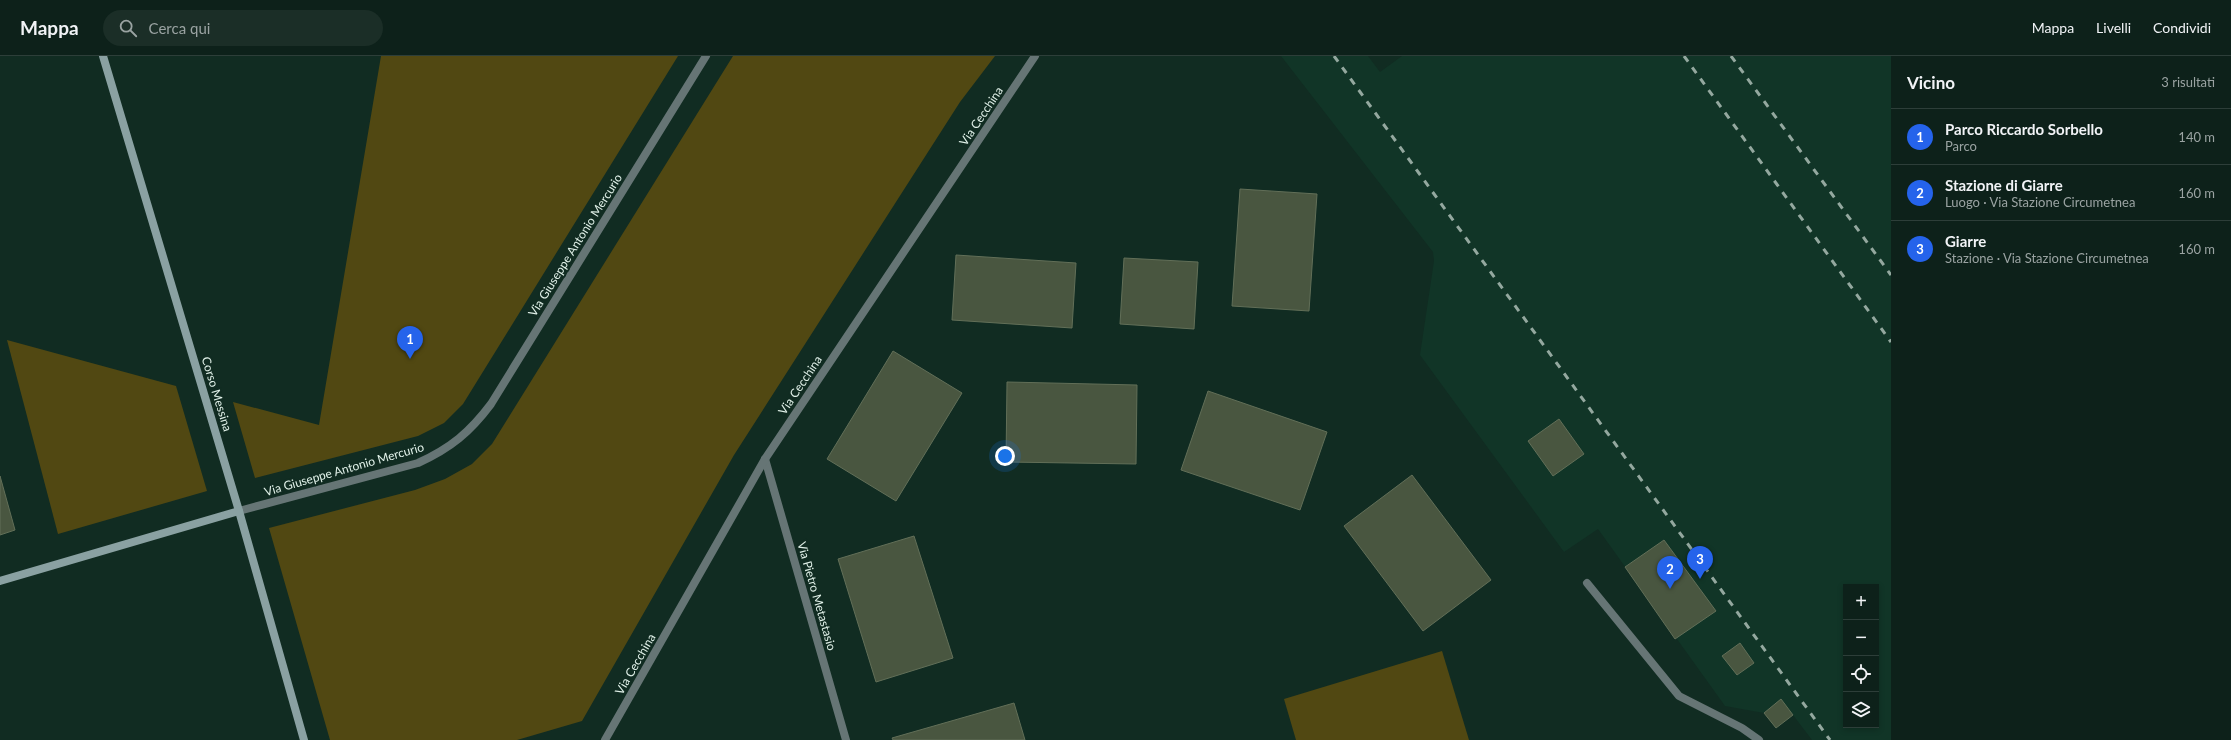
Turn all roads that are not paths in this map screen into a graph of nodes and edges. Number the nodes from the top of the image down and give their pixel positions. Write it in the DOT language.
graph roads {
  1 [pos="103,56"];
  2 [pos="706,56"];
  3 [pos="1036,56"];
  4 [pos="765,459"];
  5 [pos="239,511"];
  6 [pos="0,581"];
  7 [pos="1587,583"];
  8 [pos="304,740"];
  9 [pos="605,740"];
  10 [pos="846,740"];
  11 [pos="1759,740"];
  1 -- 5 [label="street, Corso Messina"];
  2 -- 5 [label="street, Via Giuseppe Antonio Mercurio"];
  3 -- 4 [label="street, Via Cecchina"];
  4 -- 9 [label="street, Via Cecchina"];
  4 -- 10 [label="street, Via Pietro Metastasio"];
  5 -- 6 [label="street, Via Giuseppe Antonio Mercurio"];
  5 -- 8 [label="street, Corso Messina"];
  7 -- 11 [label="street"];
}
